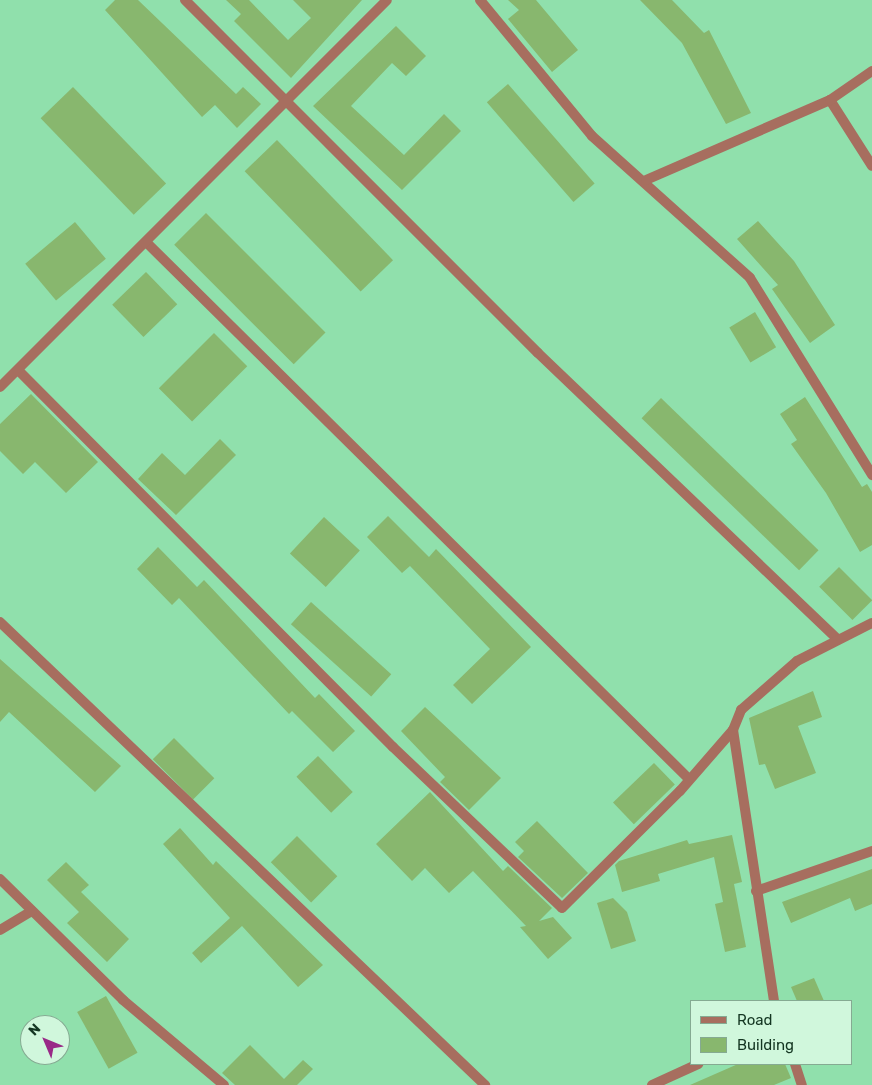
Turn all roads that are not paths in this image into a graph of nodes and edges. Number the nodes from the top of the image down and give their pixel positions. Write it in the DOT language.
graph roads {
  1 [pos="185,0"];
  2 [pos="387,0"];
  3 [pos="480,0"];
  4 [pos="872,71"];
  5 [pos="830,100"];
  6 [pos="284,102"];
  7 [pos="872,166"];
  8 [pos="646,180"];
  9 [pos="146,242"];
  10 [pos="18,370"];
  11 [pos="0,387"];
  12 [pos="872,476"];
  13 [pos="0,622"];
  14 [pos="872,623"];
  15 [pos="836,638"];
  16 [pos="732,730"];
  17 [pos="689,780"];
  18 [pos="872,851"];
  19 [pos="0,879"];
  20 [pos="756,891"];
  21 [pos="32,911"];
  22 [pos="0,930"];
  23 [pos="774,1000"];
  24 [pos="696,1065"];
  25 [pos="795,1065"];
  26 [pos="224,1085"];
  27 [pos="485,1085"];
  28 [pos="652,1085"];
  29 [pos="802,1085"];
  1 -- 6 [label="street"];
  2 -- 6 [label="street"];
  3 -- 8 [label="street"];
  4 -- 5 [label="street"];
  5 -- 7 [label="street"];
  5 -- 8 [label="street"];
  6 -- 9 [label="street"];
  6 -- 15 [label="street"];
  8 -- 12 [label="street"];
  9 -- 10 [label="street"];
  9 -- 17 [label="street"];
  10 -- 11 [label="street"];
  10 -- 17 [label="street"];
  13 -- 27 [label="street"];
  14 -- 15 [label="street"];
  15 -- 16 [label="street"];
  16 -- 17 [label="street"];
  16 -- 20 [label="street"];
  18 -- 20 [label="street"];
  19 -- 21 [label="street"];
  20 -- 23 [label="street"];
  21 -- 22 [label="street"];
  21 -- 26 [label="street"];
  24 -- 28 [label="street"];
  25 -- 29 [label="street"];
}
